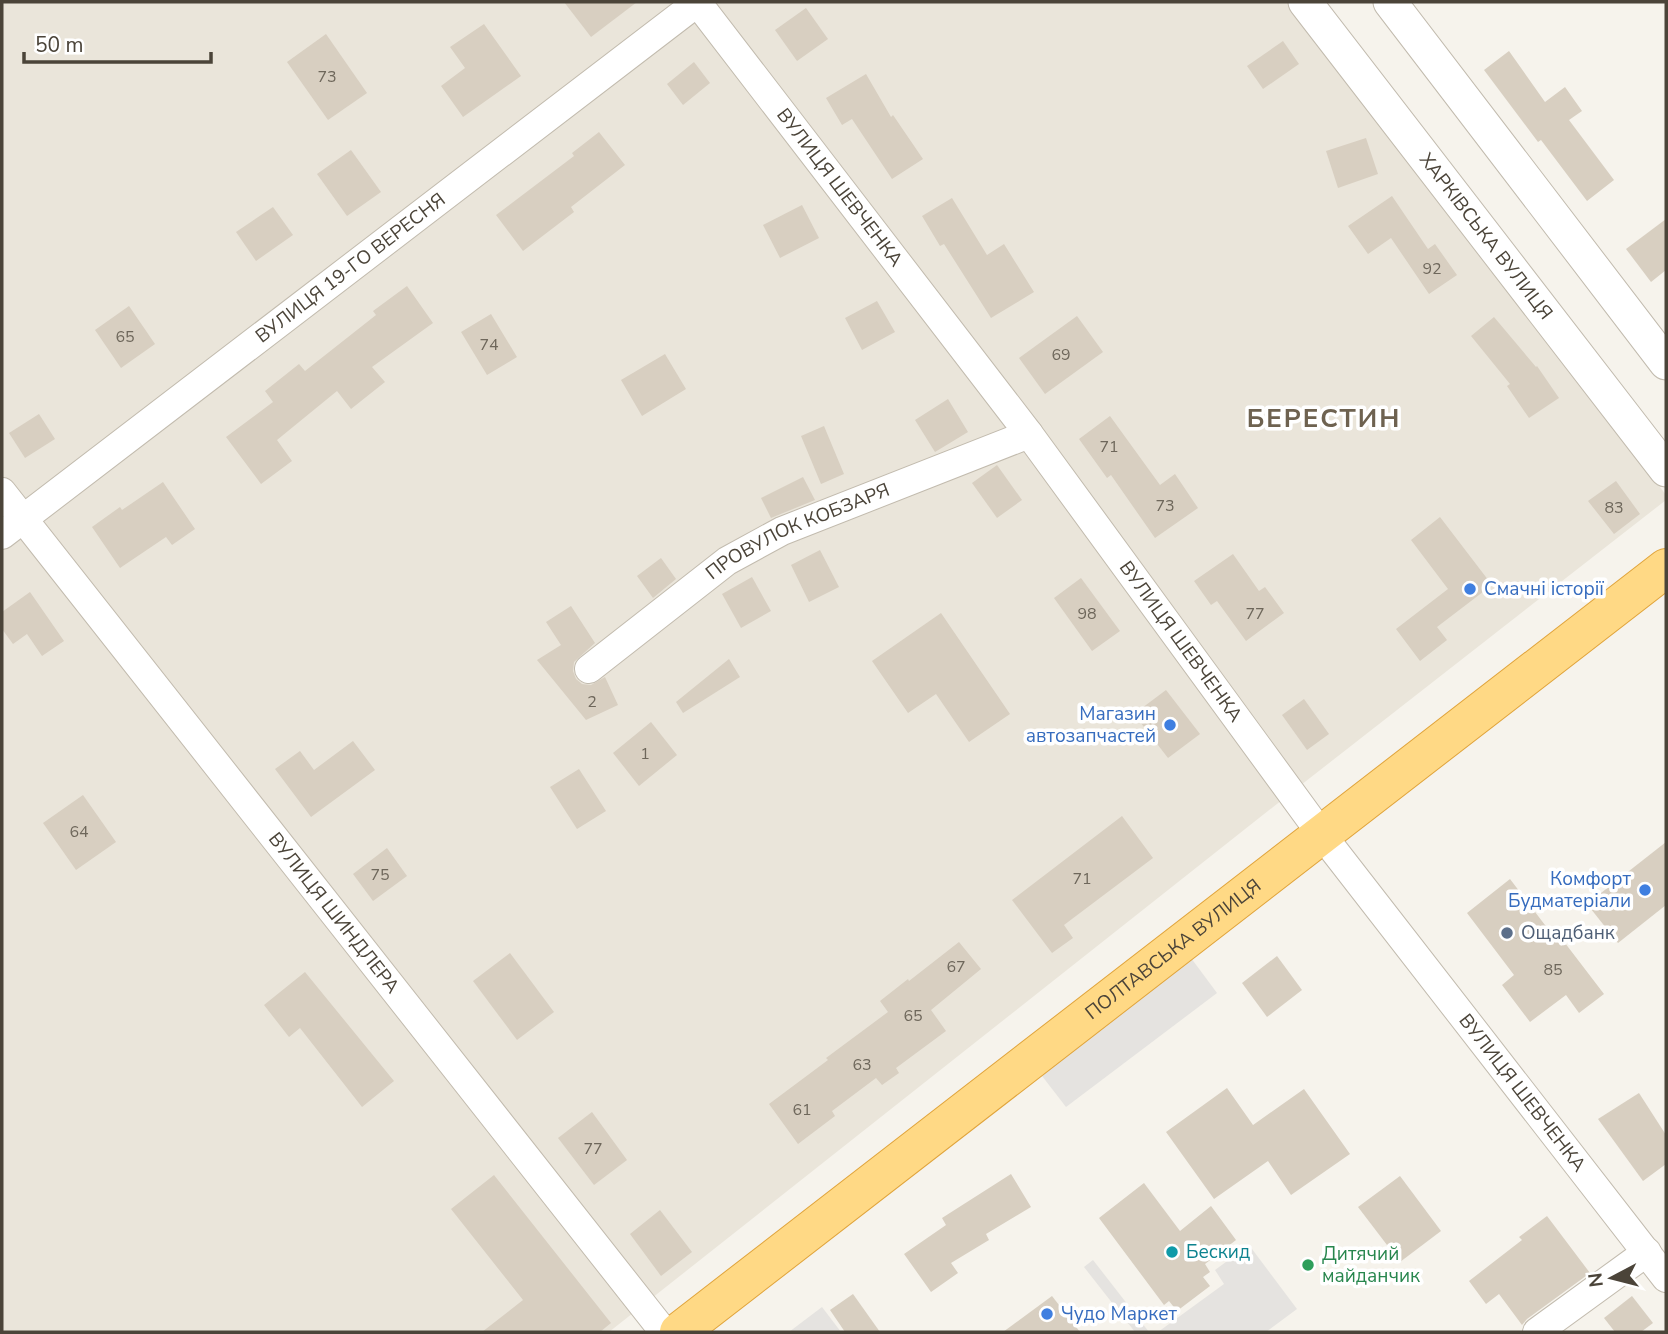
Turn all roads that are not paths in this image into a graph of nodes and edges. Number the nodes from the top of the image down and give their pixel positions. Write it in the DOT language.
graph roads {
  1 [pos="697,2"];
  2 [pos="1305,2"];
  3 [pos="1391,2"];
  4 [pos="1666,363"];
  5 [pos="1028,434"];
  6 [pos="1666,470"];
  7 [pos="2,492"];
  8 [pos="12,527"];
  9 [pos="1666,568"];
  10 [pos="589,668"];
  11 [pos="1322,835"];
  12 [pos="1647,1252"];
  13 [pos="1666,1278"];
  14 [pos="664,1332"];
  15 [pos="679,1332"];
  16 [pos="1536,1332"];
  1 -- 5 [label="street, ВУЛИЦЯ ШЕВЧЕНКА"];
  1 -- 8 [label="street, ВУЛИЦЯ 19-ГО ВЕРЕСНЯ"];
  2 -- 6 [label="street, ХАРКІВСЬКА ВУЛИЦЯ"];
  3 -- 4 [label="street"];
  5 -- 10 [label="street, ПРОВУЛОК КОБЗАРЯ"];
  5 -- 11 [label="street, ВУЛИЦЯ ШЕВЧЕНКА"];
  7 -- 8 [label="street, ВУЛИЦЯ ШИНДЛЕРА"];
  8 -- 14 [label="street, ВУЛИЦЯ ШИНДЛЕРА"];
  9 -- 11 [label="highway, ПОЛТАВСЬКА ВУЛИЦЯ"];
  11 -- 12 [label="street, ВУЛИЦЯ ШЕВЧЕНКА"];
  11 -- 15 [label="highway, ПОЛТАВСЬКА ВУЛИЦЯ"];
  12 -- 13 [label="street, ВУЛИЦЯ ШЕВЧЕНКА"];
  12 -- 16 [label="street"];
}
